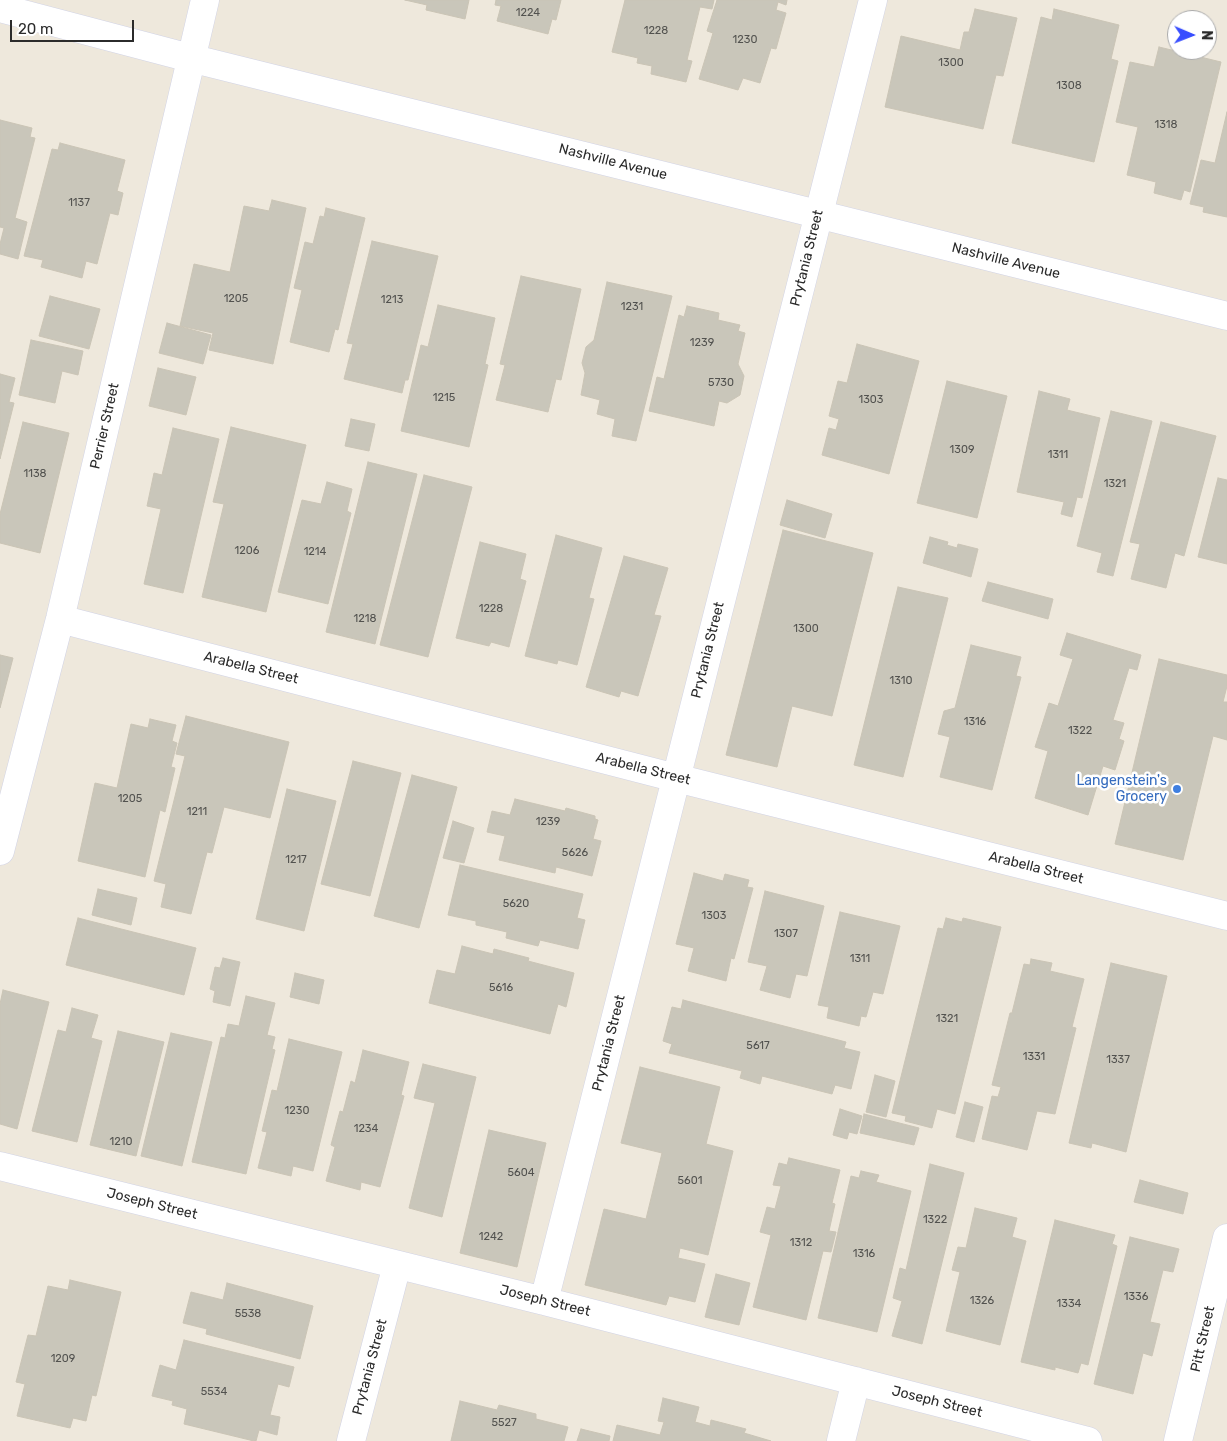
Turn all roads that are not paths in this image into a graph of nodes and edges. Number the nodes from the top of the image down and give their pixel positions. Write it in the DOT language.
graph roads {
  1 [pos="204,0"];
  2 [pos="873,0"];
  3 [pos="0,8"];
  4 [pos="190,58"];
  5 [pos="818,213"];
  6 [pos="1227,316"];
  7 [pos="60,619"];
  8 [pos="676,778"];
  9 [pos="0,851"];
  10 [pos="1227,916"];
  11 [pos="0,1166"];
  12 [pos="1227,1238"];
  13 [pos="397,1265"];
  14 [pos="544,1301"];
  15 [pos="856,1381"];
  16 [pos="351,1441"];
  17 [pos="841,1441"];
  18 [pos="1088,1441"];
  19 [pos="1178,1441"];
  1 -- 4 [label="street, Perrier Street"];
  2 -- 5 [label="street, Prytania Street"];
  3 -- 4 [label="street, Nashville Avenue"];
  4 -- 5 [label="street, Nashville Avenue"];
  4 -- 7 [label="street, Perrier Street"];
  5 -- 6 [label="street, Nashville Avenue"];
  5 -- 8 [label="street, Prytania Street"];
  7 -- 8 [label="street, Arabella Street"];
  7 -- 9 [label="street, Perrier Street"];
  8 -- 10 [label="street, Arabella Street"];
  8 -- 14 [label="street, Prytania Street"];
  11 -- 13 [label="street, Joseph Street"];
  12 -- 19 [label="street, Pitt Street"];
  13 -- 14 [label="street, Joseph Street"];
  13 -- 16 [label="street, Prytania Street"];
  14 -- 15 [label="street, Joseph Street"];
  15 -- 17 [label="street"];
  15 -- 18 [label="street, Joseph Street"];
}
